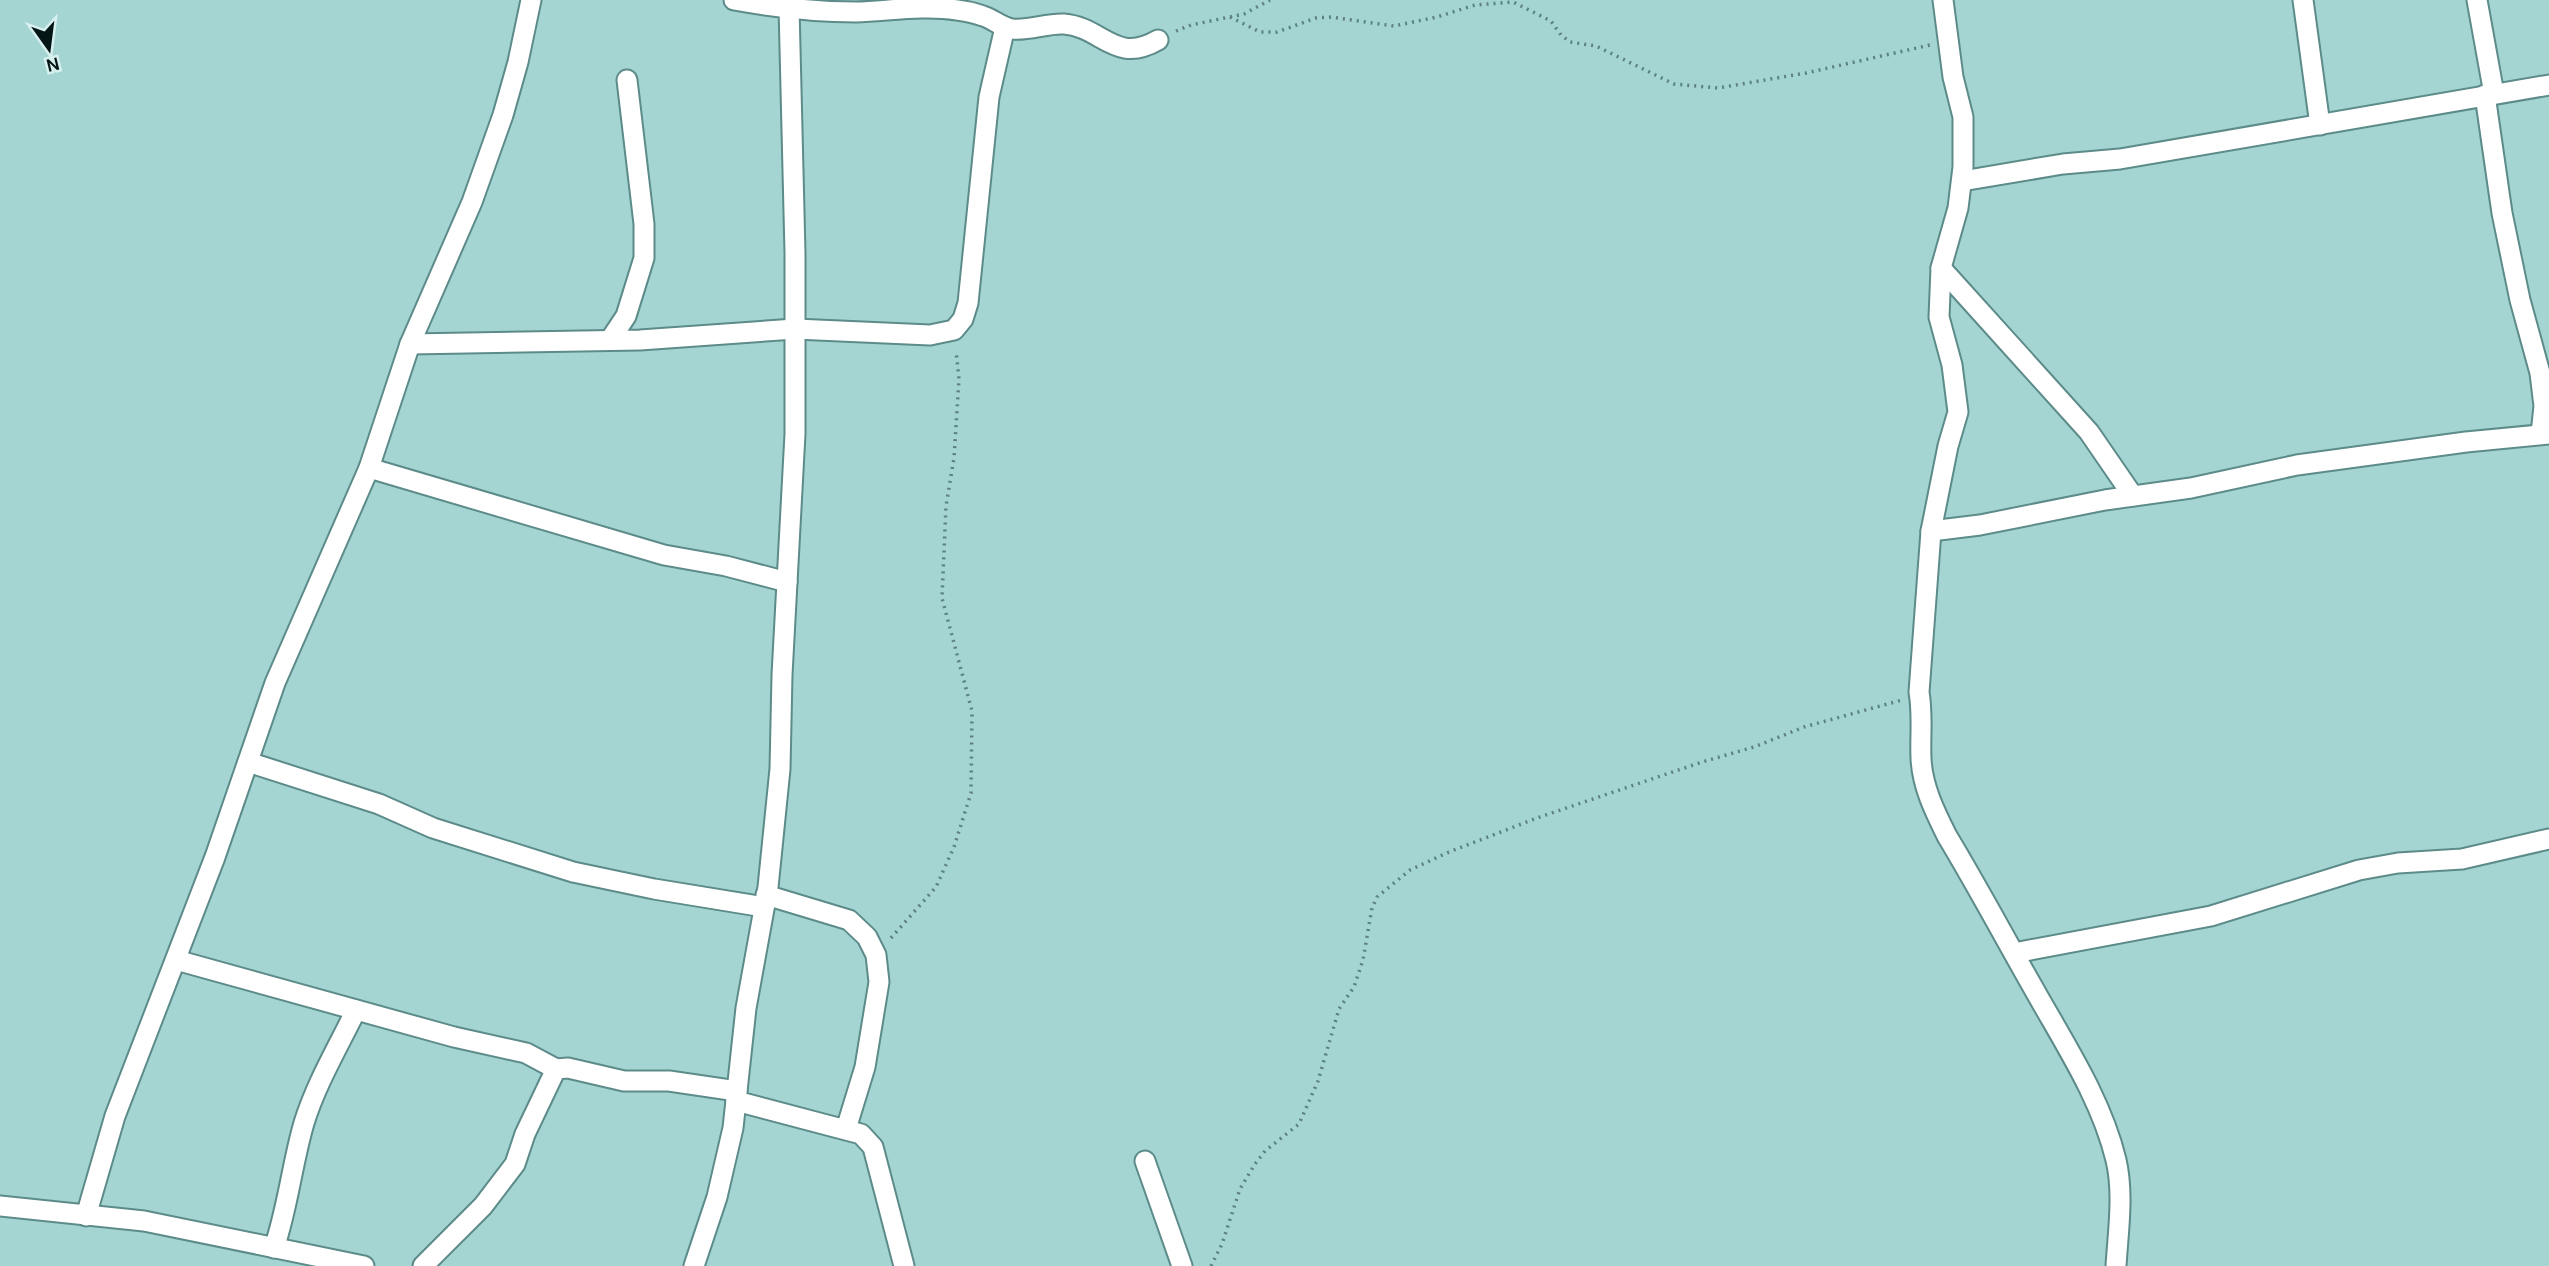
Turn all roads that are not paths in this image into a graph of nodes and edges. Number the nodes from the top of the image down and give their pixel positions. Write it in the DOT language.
graph roads {
  1 [pos="531,0"];
  2 [pos="734,0"];
  3 [pos="1943,0"];
  4 [pos="2303,0"];
  5 [pos="2477,0"];
  6 [pos="789,7"];
  7 [pos="1005,27"];
  8 [pos="1158,40"];
  9 [pos="627,80"];
  10 [pos="2549,85"];
  11 [pos="2490,94"];
  12 [pos="2320,125"];
  13 [pos="1962,181"];
  14 [pos="1941,268"];
  15 [pos="795,329"];
  16 [pos="610,340"];
  17 [pos="411,344"];
  18 [pos="2545,434"];
  19 [pos="369,468"];
  20 [pos="2133,496"];
  21 [pos="1931,531"];
  22 [pos="787,582"];
  23 [pos="248,762"];
  24 [pos="2549,839"];
  25 [pos="765,901"];
  26 [pos="2014,953"];
  27 [pos="176,960"];
  28 [pos="356,1010"];
  29 [pos="556,1069"];
  30 [pos="737,1096"];
  31 [pos="846,1129"];
  32 [pos="1145,1161"];
  33 [pos="0,1206"];
  34 [pos="86,1216"];
  35 [pos="274,1248"];
  36 [pos="364,1266"];
  37 [pos="423,1266"];
  38 [pos="694,1266"];
  39 [pos="904,1266"];
  40 [pos="1182,1266"];
  41 [pos="2116,1266"];
  1 -- 17 [label="street"];
  2 -- 6 [label="street"];
  3 -- 13 [label="street"];
  4 -- 12 [label="street"];
  5 -- 11 [label="street"];
  6 -- 7 [label="street"];
  6 -- 15 [label="street"];
  7 -- 8 [label="street"];
  7 -- 15 [label="street"];
  9 -- 16 [label="street"];
  10 -- 11 [label="street"];
  11 -- 12 [label="street"];
  11 -- 18 [label="street"];
  12 -- 13 [label="street"];
  13 -- 14 [label="street"];
  14 -- 20 [label="street"];
  14 -- 21 [label="street"];
  15 -- 16 [label="street"];
  15 -- 22 [label="street"];
  16 -- 17 [label="street"];
  17 -- 19 [label="street"];
  18 -- 20 [label="street"];
  19 -- 22 [label="street"];
  19 -- 23 [label="street"];
  20 -- 21 [label="street"];
  21 -- 26 [label="street"];
  22 -- 25 [label="street"];
  23 -- 25 [label="street"];
  23 -- 27 [label="street"];
  24 -- 26 [label="street"];
  25 -- 30 [label="street"];
  25 -- 31 [label="street"];
  26 -- 41 [label="street"];
  27 -- 28 [label="street"];
  27 -- 34 [label="street"];
  28 -- 29 [label="street"];
  28 -- 35 [label="street"];
  29 -- 30 [label="street"];
  29 -- 37 [label="street"];
  30 -- 31 [label="street"];
  30 -- 38 [label="street"];
  31 -- 39 [label="street"];
  32 -- 40 [label="street"];
  33 -- 34 [label="street"];
  34 -- 35 [label="street"];
  35 -- 36 [label="street"];
}
